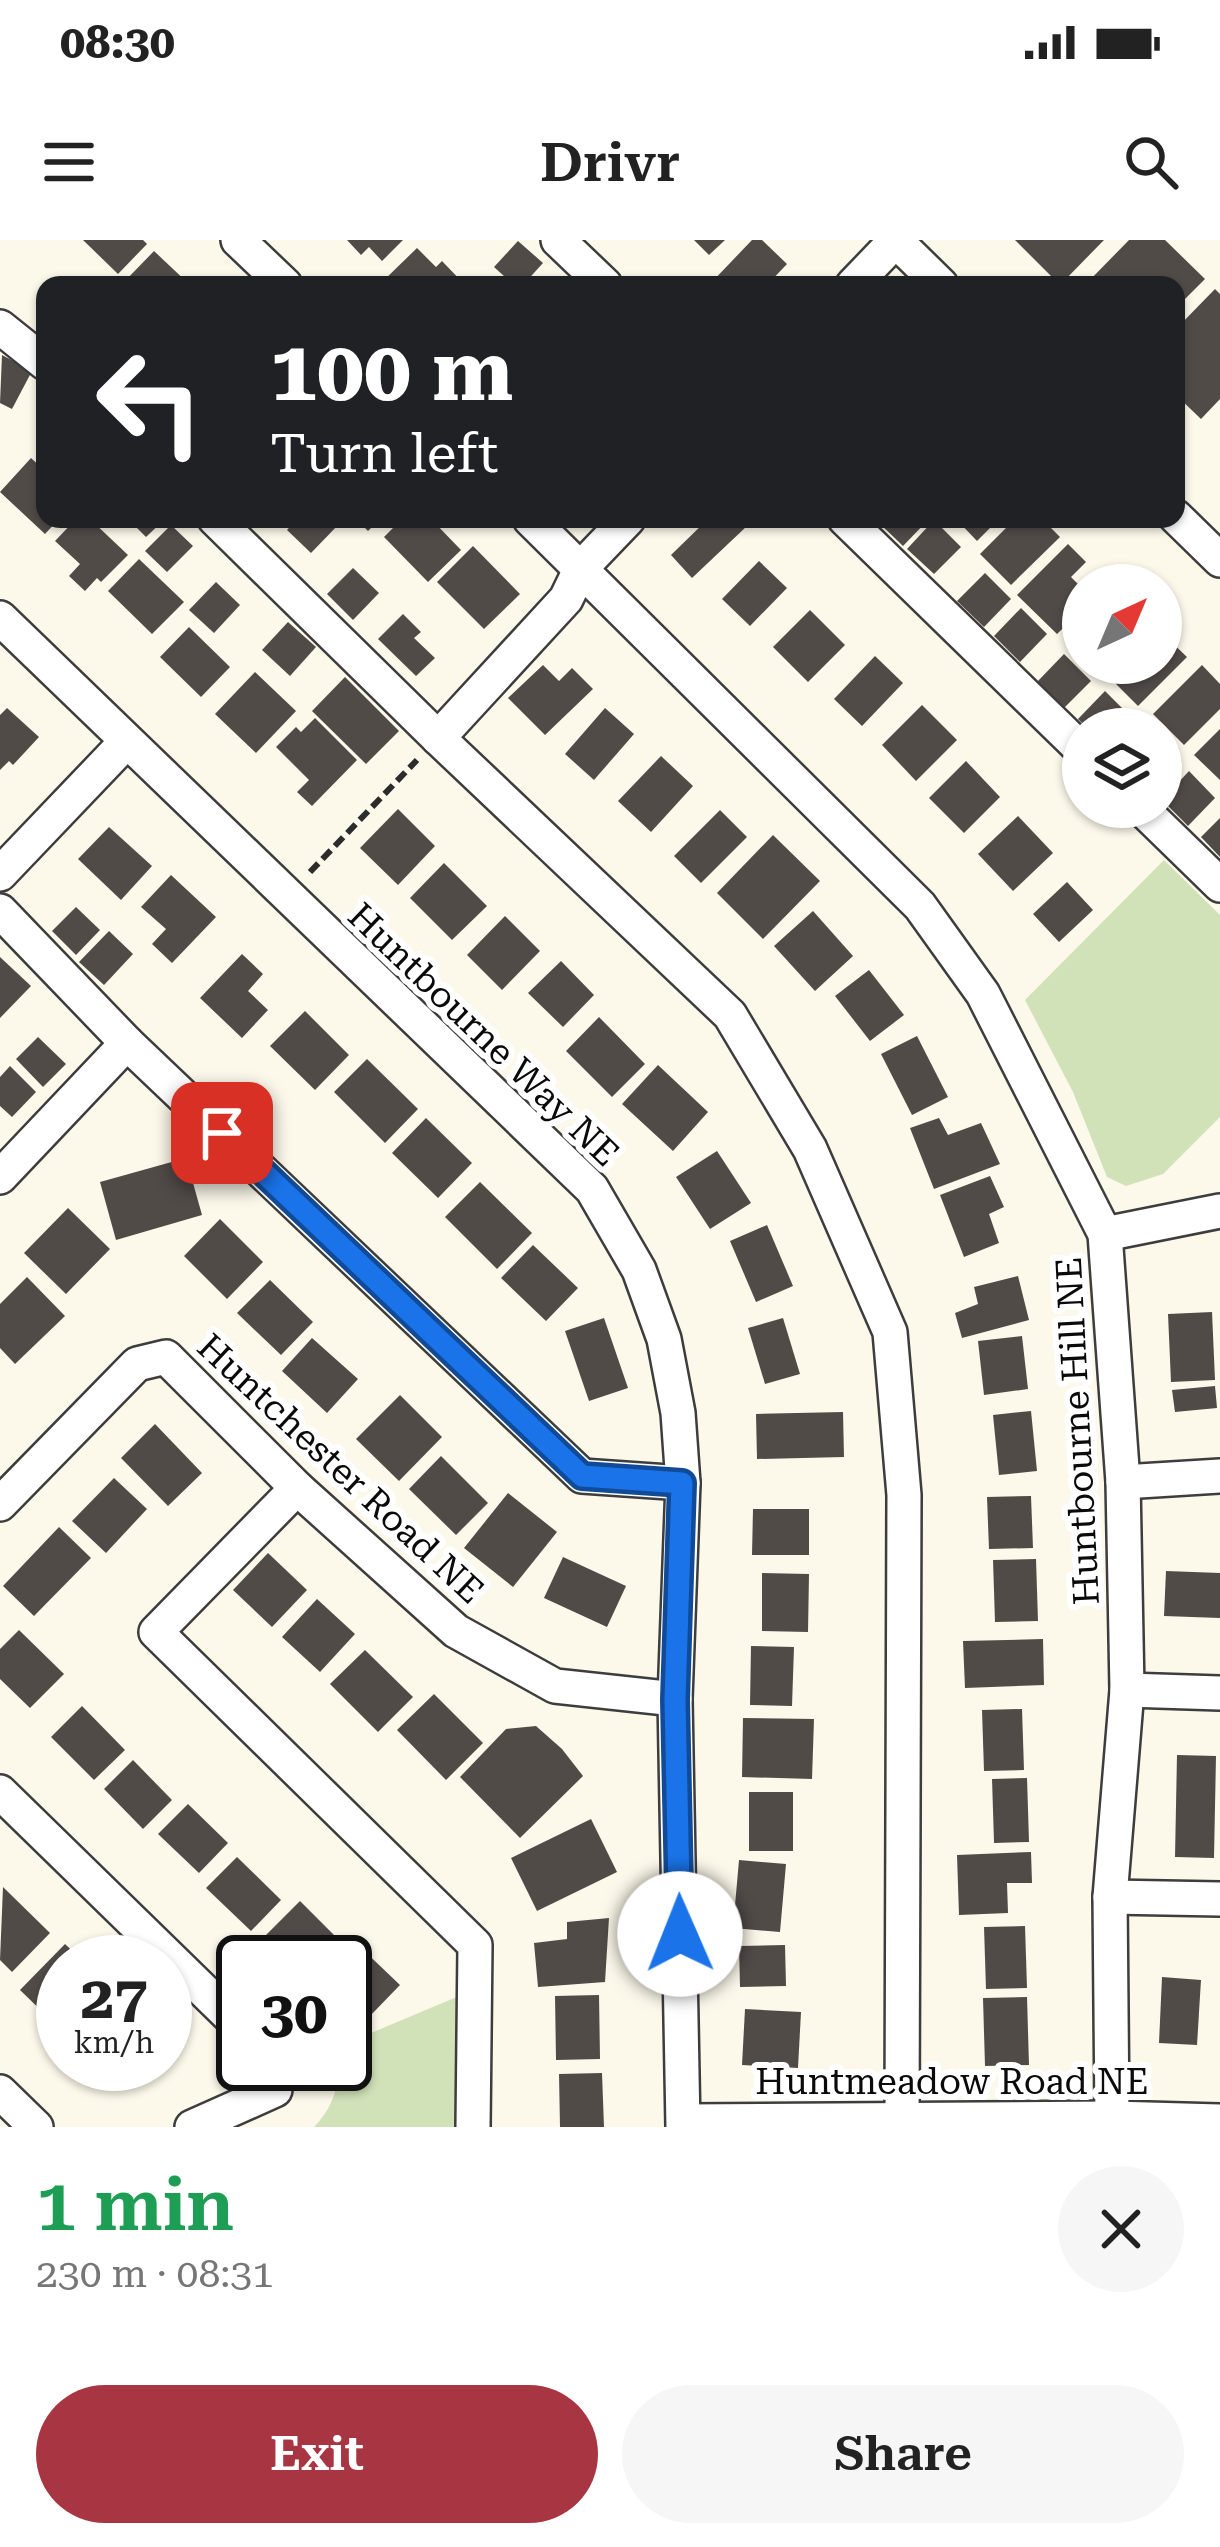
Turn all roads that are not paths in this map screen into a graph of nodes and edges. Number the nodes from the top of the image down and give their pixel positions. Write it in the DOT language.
graph roads {
  1 [pos="238,240"];
  2 [pos="558,240"];
  3 [pos="896,240"];
  4 [pos="276,276"];
  5 [pos="595,276"];
  6 [pos="862,276"];
  7 [pos="932,276"];
  8 [pos="0,326"];
  9 [pos="36,356"];
  10 [pos="1185,526"];
  11 [pos="224,528"];
  12 [pos="539,528"];
  13 [pos="619,528"];
  14 [pos="854,528"];
  15 [pos="1220,560"];
  16 [pos="581,568"];
  17 [pos="0,618"];
  18 [pos="1062,731"];
  19 [pos="438,738"];
  20 [pos="126,742"];
  21 [pos="1162,828"];
  22 [pos="0,874"];
  23 [pos="1220,885"];
  24 [pos="0,910"];
  25 [pos="127,1043"];
  26 [pos="0,1177"];
  27 [pos="1220,1211"];
  28 [pos="1106,1234"];
  29 [pos="1220,1476"];
  30 [pos="1123,1482"];
  31 [pos="682,1483"];
  32 [pos="297,1488"];
  33 [pos="0,1504"];
  34 [pos="1127,1690"];
  35 [pos="1220,1693"];
  36 [pos="675,1700"];
  37 [pos="0,1792"];
  38 [pos="1110,1897"];
  39 [pos="1220,1899"];
  40 [pos="216,2003"];
  41 [pos="273,2091"];
  42 [pos="0,2092"];
  43 [pos="1112,2118"];
  44 [pos="902,2120"];
  45 [pos="1220,2121"];
  46 [pos="683,2124"];
  47 [pos="36,2127"];
  48 [pos="192,2127"];
  49 [pos="473,2127"];
  1 -- 4 [label="street"];
  2 -- 5 [label="street"];
  3 -- 6 [label="street"];
  3 -- 7 [label="street"];
  8 -- 9 [label="street"];
  10 -- 15 [label="street"];
  11 -- 19 [label="street"];
  12 -- 16 [label="street, Huntbourne Hill NE"];
  13 -- 16 [label="street"];
  14 -- 18 [label="street"];
  16 -- 19 [label="street"];
  16 -- 28 [label="street, Huntbourne Hill NE"];
  17 -- 20 [label="street, Huntbourne Way NE"];
  19 -- 44 [label="street"];
  20 -- 22 [label="street"];
  20 -- 31 [label="street, Huntbourne Way NE"];
  21 -- 23 [label="street"];
  24 -- 25 [label="street"];
  25 -- 26 [label="street"];
  25 -- 31 [label="street"];
  27 -- 28 [label="street"];
  28 -- 30 [label="street, Huntbourne Hill NE"];
  29 -- 30 [label="street"];
  30 -- 34 [label="street, Huntbourne Hill NE"];
  31 -- 36 [label="street, Huntbourne Way NE"];
  32 -- 33 [label="street, Huntchester Road NE"];
  32 -- 36 [label="street, Huntchester Road NE"];
  32 -- 49 [label="street"];
  34 -- 35 [label="street"];
  34 -- 38 [label="street, Huntbourne Hill NE"];
  36 -- 46 [label="street, Huntbourne Way NE"];
  37 -- 40 [label="street"];
  38 -- 39 [label="street"];
  38 -- 43 [label="street, Huntbourne Hill NE"];
  41 -- 48 [label="street"];
  42 -- 47 [label="street"];
  43 -- 44 [label="street, Huntmeadow Road NE"];
  43 -- 45 [label="street, Huntmeadow Road NE"];
  44 -- 46 [label="street, Huntmeadow Road NE"];
}
